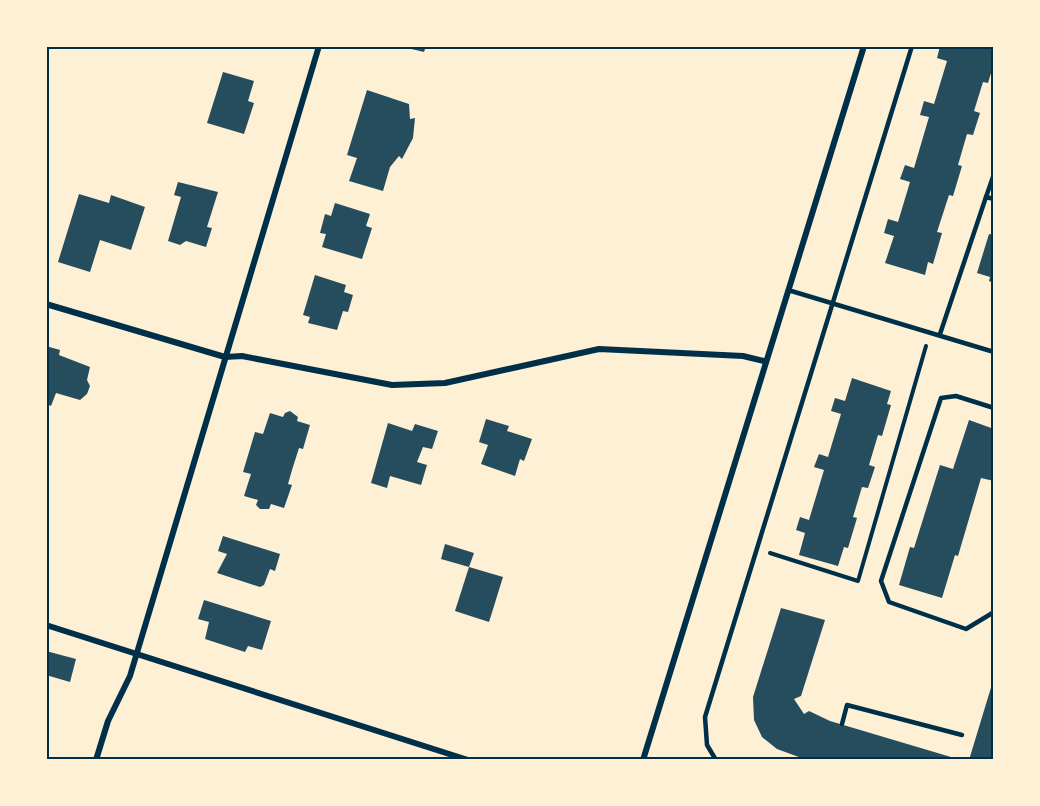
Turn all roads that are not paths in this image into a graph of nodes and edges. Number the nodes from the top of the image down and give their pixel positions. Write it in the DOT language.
graph roads {
  1 [pos="319,46"];
  2 [pos="864,46"];
  3 [pos="912,46"];
  4 [pos="993,174"];
  5 [pos="986,197"];
  6 [pos="993,200"];
  7 [pos="788,290"];
  8 [pos="46,304"];
  9 [pos="835,304"];
  10 [pos="940,334"];
  11 [pos="993,352"];
  12 [pos="225,357"];
  13 [pos="764,361"];
  14 [pos="993,408"];
  15 [pos="993,612"];
  16 [pos="46,625"];
  17 [pos="135,654"];
  18 [pos="842,724"];
  19 [pos="962,735"];
  20 [pos="96,759"];
  21 [pos="468,759"];
  22 [pos="643,759"];
  23 [pos="716,759"];
  1 -- 12 [label="street"];
  2 -- 7 [label="street"];
  3 -- 9 [label="lane"];
  4 -- 5 [label="lane"];
  5 -- 6 [label="lane"];
  5 -- 10 [label="lane"];
  7 -- 9 [label="lane"];
  7 -- 13 [label="street"];
  8 -- 12 [label="street"];
  9 -- 10 [label="lane"];
  9 -- 23 [label="lane"];
  10 -- 11 [label="lane"];
  12 -- 13 [label="street"];
  12 -- 17 [label="street"];
  13 -- 22 [label="street"];
  14 -- 15 [label="lane"];
  16 -- 17 [label="street"];
  17 -- 20 [label="street"];
  17 -- 21 [label="street"];
  18 -- 19 [label="lane"];
}
